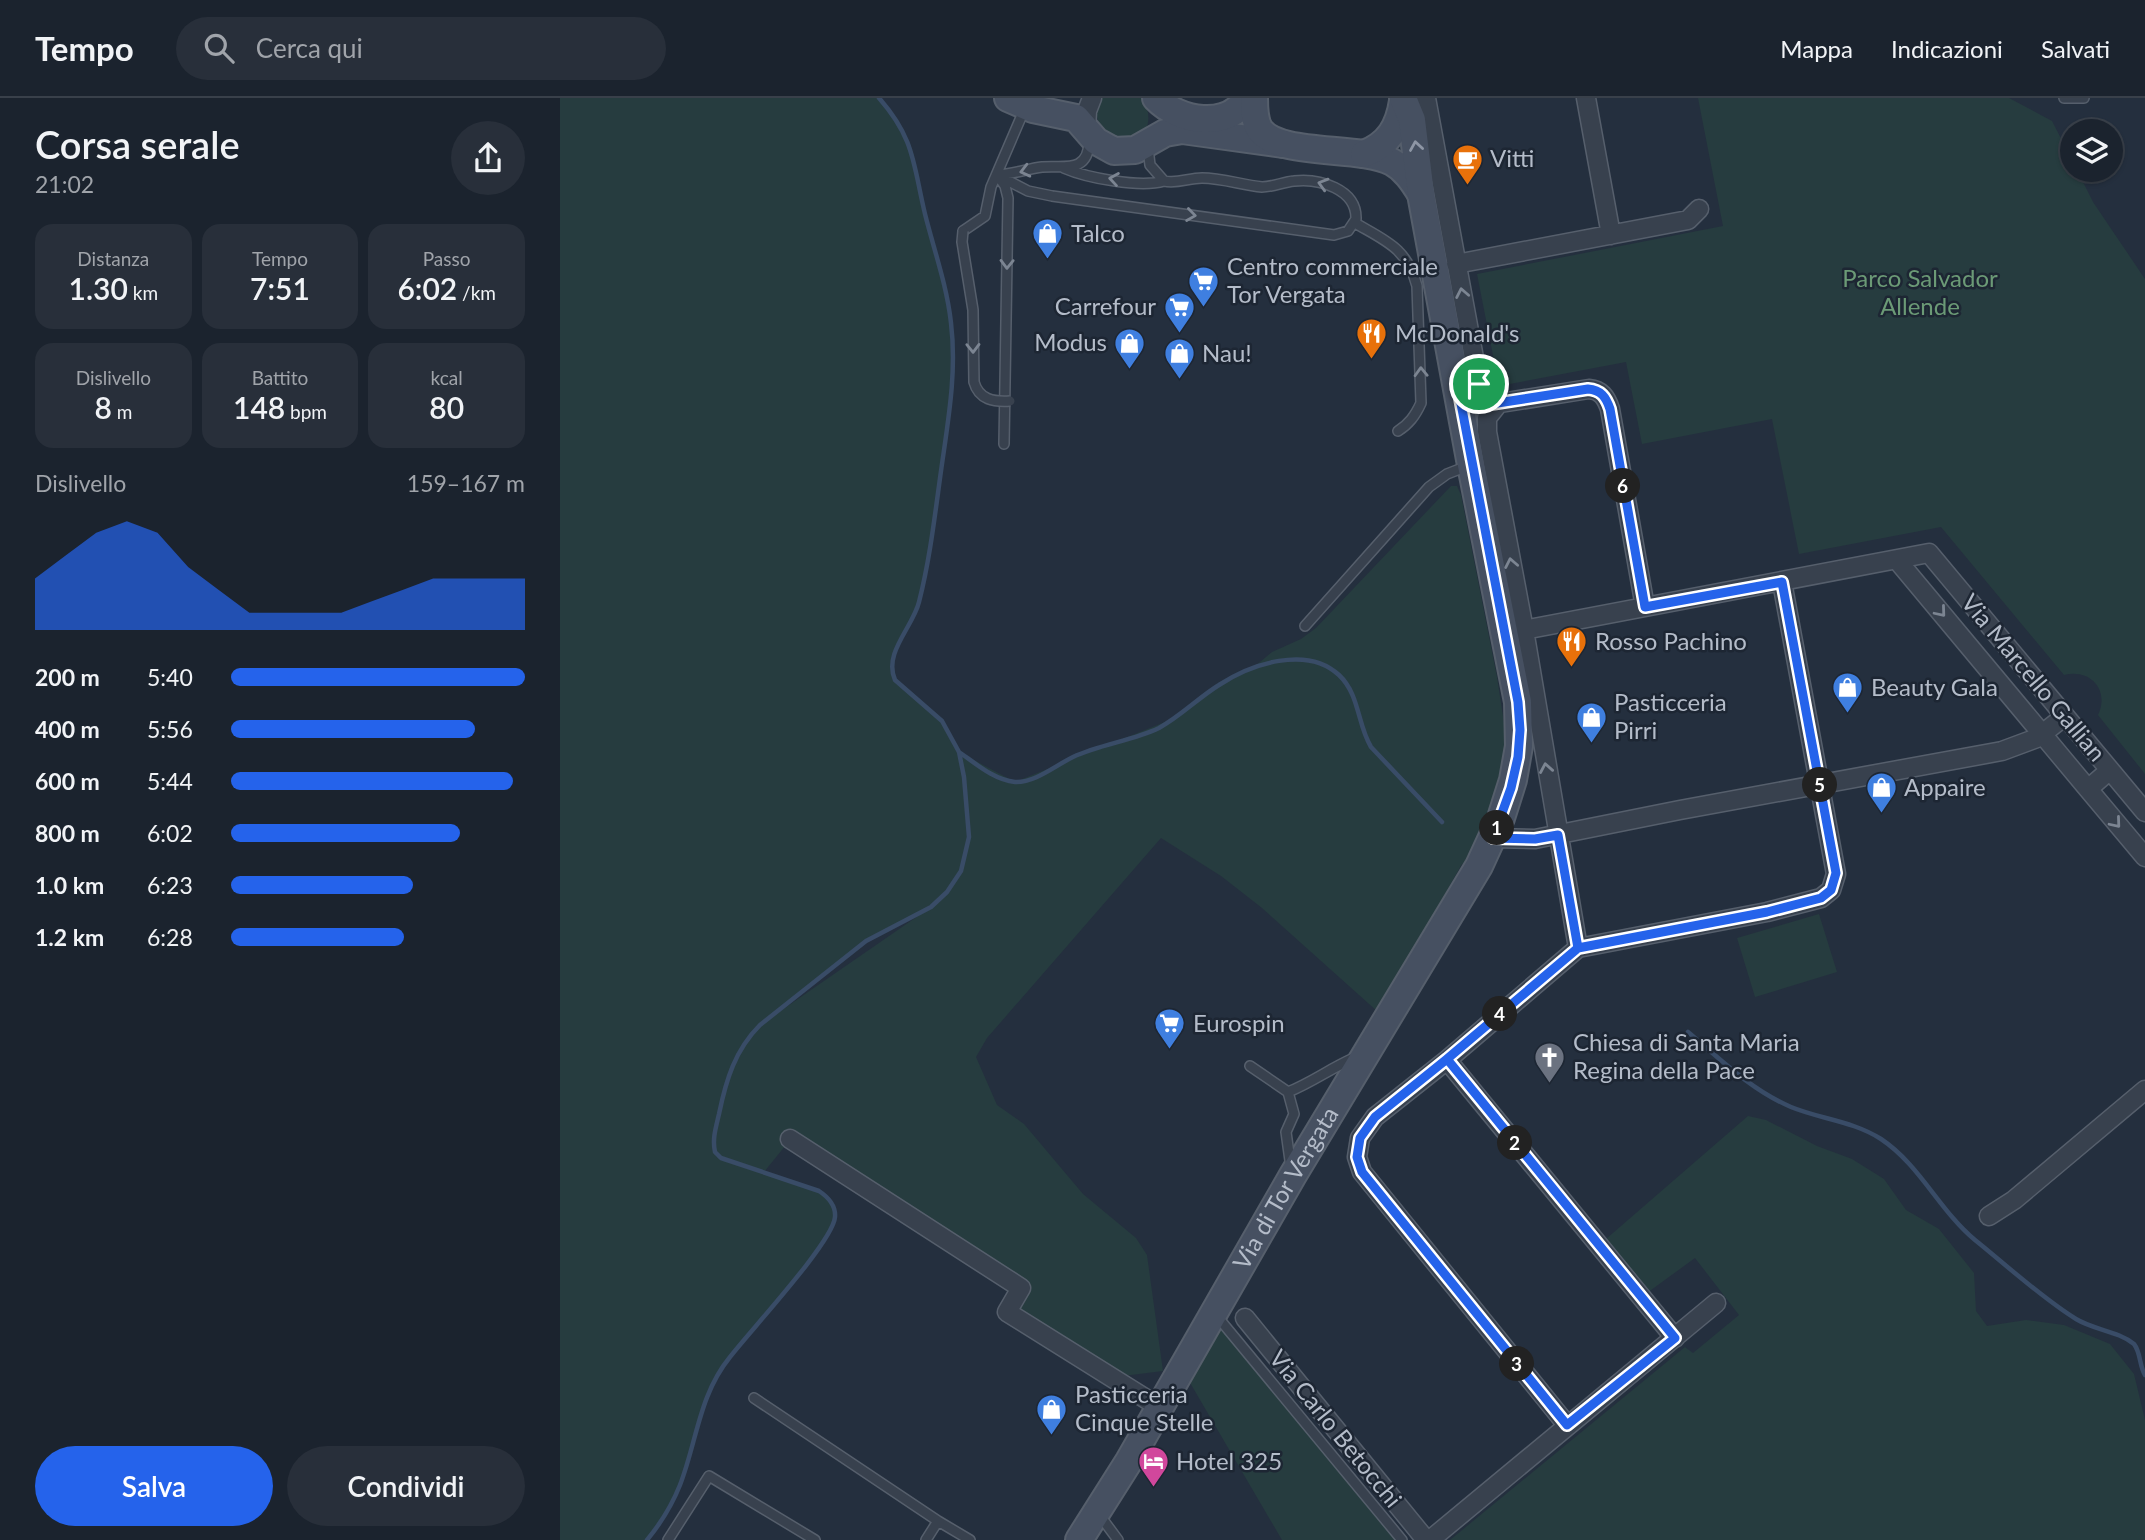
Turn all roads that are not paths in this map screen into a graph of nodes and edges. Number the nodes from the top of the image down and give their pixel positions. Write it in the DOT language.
graph roads {
  1 [pos="1092,98"];
  2 [pos="1156,98"];
  3 [pos="1247,98"];
  4 [pos="1254,98"];
  5 [pos="1586,98"];
  6 [pos="2064,98"];
  7 [pos="2084,98"];
  8 [pos="1411,99"];
  9 [pos="1017,102"];
  10 [pos="1086,130"];
  11 [pos="1148,144"];
  12 [pos="1283,144"];
  13 [pos="1364,154"];
  14 [pos="1065,168"];
  15 [pos="997,175"];
  16 [pos="1164,181"];
  17 [pos="1421,194"];
  18 [pos="1699,209"];
  19 [pos="1355,223"];
  20 [pos="1611,234"];
  21 [pos="1456,264"];
  22 [pos="1480,394"];
  23 [pos="1010,401"];
  24 [pos="1398,431"];
  25 [pos="1004,444"];
  26 [pos="1471,465"];
  27 [pos="1897,560"];
  28 [pos="1782,582"];
  29 [pos="1645,607"];
  30 [pos="1305,626"];
  31 [pos="1524,630"];
  32 [pos="2065,716"];
  33 [pos="2043,735"];
  34 [pos="2110,770"];
  35 [pos="1820,785"];
  36 [pos="2088,789"];
  37 [pos="2145,812"];
  38 [pos="1558,835"];
  39 [pos="1493,838"];
  40 [pos="2145,857"];
  41 [pos="1578,948"];
  42 [pos="1366,1053"];
  43 [pos="1447,1059"];
  44 [pos="1250,1066"];
  45 [pos="2145,1090"];
  46 [pos="1288,1092"];
  47 [pos="790,1139"];
  48 [pos="1293,1175"];
  49 [pos="1989,1216"];
  50 [pos="1716,1303"];
  51 [pos="1213,1311"];
  52 [pos="1245,1318"];
  53 [pos="1675,1338"];
  54 [pos="754,1398"];
  55 [pos="1159,1407"];
  56 [pos="1567,1425"];
  57 [pos="1104,1520"];
  58 [pos="938,1521"];
  59 [pos="668,1540"];
  60 [pos="815,1540"];
  61 [pos="926,1540"];
  62 [pos="970,1540"];
  63 [pos="1079,1540"];
  64 [pos="1104,1540"];
  65 [pos="1118,1540"];
  66 [pos="1402,1540"];
  67 [pos="1428,1540"];
  1 -- 10 [label="street"];
  2 -- 3 [label="main road"];
  4 -- 12 [label="main road"];
  5 -- 20 [label="street"];
  6 -- 7 [label="lane"];
  8 -- 13 [label="main road"];
  17 -- 8 [label="main road, Via di Tor Vergata, one-way"];
  8 -- 21 [label="street, Via di Tor Vergata"];
  9 -- 10 [label="main road, Via di Tor Vergata"];
  9 -- 15 [label="lane"];
  10 -- 11 [label="main road, Via di Tor Vergata"];
  10 -- 14 [label="lane"];
  11 -- 12 [label="main road, Via di Tor Vergata"];
  11 -- 16 [label="lane"];
  12 -- 13 [label="main road, Via di Tor Vergata"];
  13 -- 17 [label="main road, Via di Tor Vergata"];
  14 -- 15 [label="lane, one-way"];
  16 -- 14 [label="lane, one-way"];
  15 -- 19 [label="lane, one-way"];
  15 -- 23 [label="lane, one-way, bridge"];
  15 -- 25 [label="lane, one-way"];
  19 -- 16 [label="lane, one-way"];
  17 -- 22 [label="main road, Via di Tor Vergata"];
  18 -- 20 [label="street"];
  24 -- 19 [label="lane, one-way"];
  20 -- 21 [label="street"];
  22 -- 21 [label="street, Via di Tor Vergata, one-way"];
  22 -- 26 [label="main road, Via di Tor Vergata"];
  22 -- 29 [label="street"];
  31 -- 22 [label="street, one-way"];
  26 -- 30 [label="lane"];
  26 -- 39 [label="main road, Via di Tor Vergata"];
  27 -- 28 [label="street, Via Marcello Gallian"];
  27 -- 32 [label="street, Via Marcello Gallian"];
  27 -- 33 [label="street, Via Marcello Gallian, one-way"];
  28 -- 29 [label="street, Via Marcello Gallian"];
  28 -- 35 [label="street"];
  29 -- 31 [label="street, Via Marcello Gallian"];
  38 -- 31 [label="street, one-way"];
  32 -- 33 [label="street"];
  32 -- 34 [label="street, Via Marcello Gallian"];
  33 -- 35 [label="street"];
  33 -- 36 [label="street, Via Marcello Gallian"];
  34 -- 36 [label="street, Via Marcello Gallian"];
  34 -- 37 [label="street"];
  35 -- 38 [label="street"];
  35 -- 41 [label="street"];
  36 -- 40 [label="street, one-way"];
  38 -- 39 [label="street"];
  38 -- 41 [label="street"];
  39 -- 42 [label="main road, Via di Tor Vergata"];
  41 -- 43 [label="street"];
  42 -- 46 [label="lane"];
  42 -- 48 [label="main road, Via di Tor Vergata"];
  43 -- 53 [label="street"];
  43 -- 56 [label="street"];
  44 -- 46 [label="lane"];
  45 -- 49 [label="street"];
  46 -- 48 [label="lane"];
  47 -- 55 [label="street"];
  48 -- 51 [label="main road, Via di Tor Vergata"];
  50 -- 53 [label="street, Via Carlo Betocchi"];
  51 -- 55 [label="main road, Via di Tor Vergata"];
  51 -- 66 [label="lane"];
  52 -- 67 [label="street, Via Carlo Betocchi"];
  53 -- 56 [label="street, Via Carlo Betocchi"];
  54 -- 58 [label="lane"];
  55 -- 57 [label="main road, Via di Tor Vergata"];
  56 -- 67 [label="street, Via Carlo Betocchi"];
  57 -- 63 [label="main road, Via di Tor Vergata"];
  57 -- 64 [label="lane"];
  57 -- 65 [label="lane"];
  58 -- 61 [label="lane"];
  58 -- 62 [label="lane"];
  59 -- 60 [label="lane"];
}
